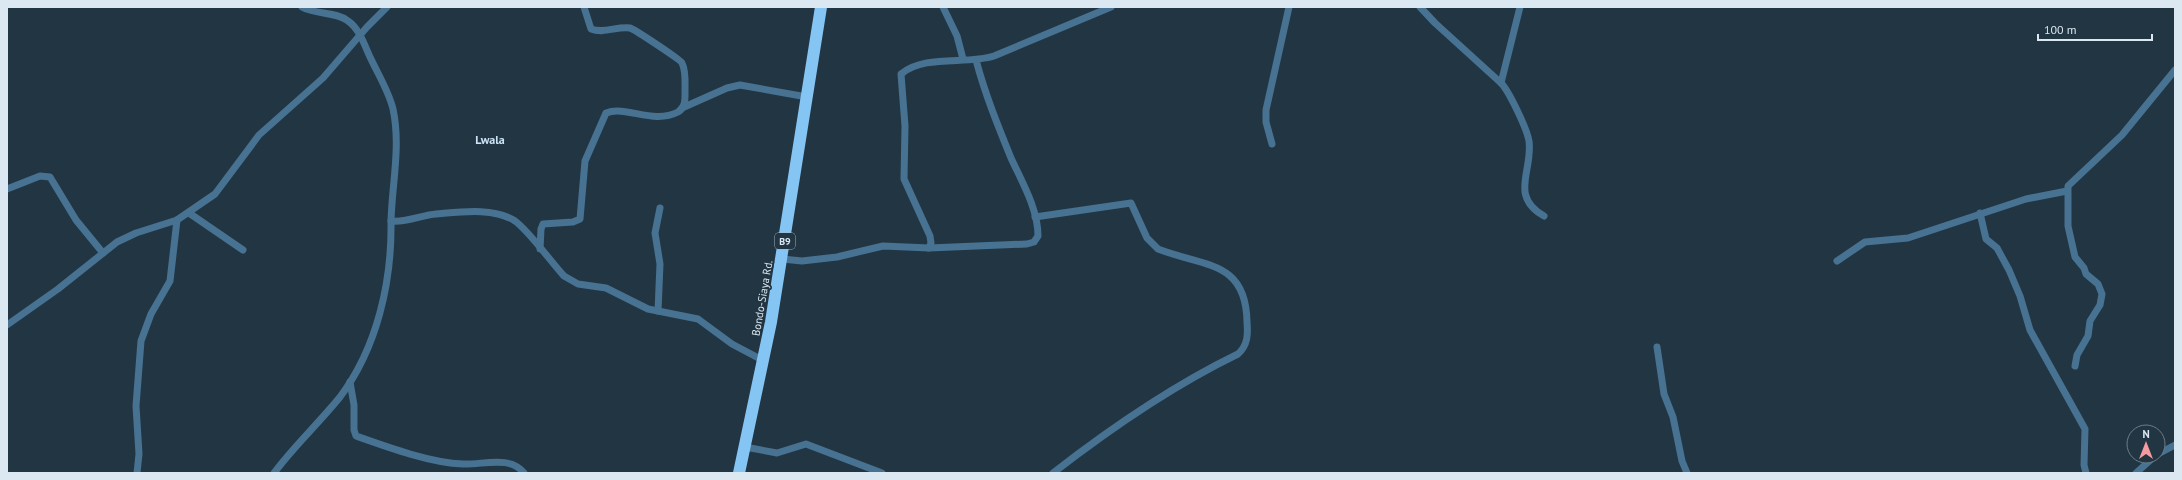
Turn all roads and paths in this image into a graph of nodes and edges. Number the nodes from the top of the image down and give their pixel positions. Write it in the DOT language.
graph roads {
  1 [pos="302,7"];
  2 [pos="387,7"];
  3 [pos="584,7"];
  4 [pos="821,7"];
  5 [pos="943,7"];
  6 [pos="1111,7"];
  7 [pos="1288,7"];
  8 [pos="1420,7"];
  9 [pos="1520,7"];
  10 [pos="360,36"];
  11 [pos="962,59"];
  12 [pos="976,60"];
  13 [pos="2175,70"];
  14 [pos="1501,82"];
  15 [pos="807,97"];
  16 [pos="682,108"];
  17 [pos="1272,144"];
  18 [pos="7,189"];
  19 [pos="2067,191"];
  20 [pos="660,208"];
  21 [pos="189,213"];
  22 [pos="1980,213"];
  23 [pos="1544,216"];
  24 [pos="1035,217"];
  25 [pos="177,220"];
  26 [pos="391,221"];
  27 [pos="540,248"];
  28 [pos="929,248"];
  29 [pos="244,250"];
  30 [pos="104,253"];
  31 [pos="782,259"];
  32 [pos="1837,261"];
  33 [pos="658,311"];
  34 [pos="7,326"];
  35 [pos="1657,347"];
  36 [pos="764,361"];
  37 [pos="2075,366"];
  38 [pos="350,382"];
  39 [pos="2175,445"];
  40 [pos="745,447"];
  41 [pos="2166,450"];
  42 [pos="2146,464"];
  43 [pos="137,473"];
  44 [pos="274,473"];
  45 [pos="524,473"];
  46 [pos="739,473"];
  47 [pos="882,473"];
  48 [pos="1053,473"];
  49 [pos="1686,473"];
  50 [pos="2086,473"];
  51 [pos="2136,473"];
  1 -- 10 [label="street"];
  2 -- 10 [label="street"];
  3 -- 16 [label="street"];
  4 -- 15 [label="highway, Bondo-Siaya Rd. / B9"];
  5 -- 11 [label="street"];
  6 -- 12 [label="street"];
  7 -- 17 [label="street"];
  8 -- 14 [label="street"];
  9 -- 14 [label="street"];
  10 -- 21 [label="street"];
  10 -- 26 [label="street"];
  11 -- 12 [label="street"];
  11 -- 28 [label="street"];
  12 -- 24 [label="street"];
  13 -- 19 [label="street"];
  14 -- 23 [label="street"];
  15 -- 16 [label="street"];
  15 -- 31 [label="highway, Bondo-Siaya Rd. / B9"];
  16 -- 27 [label="street"];
  18 -- 30 [label="street"];
  19 -- 22 [label="street"];
  19 -- 37 [label="street"];
  20 -- 33 [label="street"];
  21 -- 25 [label="street"];
  21 -- 29 [label="street"];
  22 -- 32 [label="street"];
  22 -- 50 [label="street"];
  24 -- 28 [label="street"];
  24 -- 48 [label="street"];
  25 -- 30 [label="street"];
  25 -- 43 [label="street"];
  26 -- 27 [label="street"];
  26 -- 38 [label="street"];
  27 -- 33 [label="street"];
  28 -- 31 [label="street"];
  30 -- 34 [label="street"];
  31 -- 36 [label="highway, Bondo-Siaya Rd. / B9"];
  33 -- 36 [label="street"];
  35 -- 49 [label="street"];
  36 -- 40 [label="highway, Bondo-Siaya Rd. / B9"];
  38 -- 44 [label="street"];
  38 -- 45 [label="street"];
  39 -- 41 [label="street"];
  40 -- 46 [label="highway, Bondo-Siaya Rd. / B9"];
  40 -- 47 [label="street"];
  42 -- 51 [label="street"];
}
